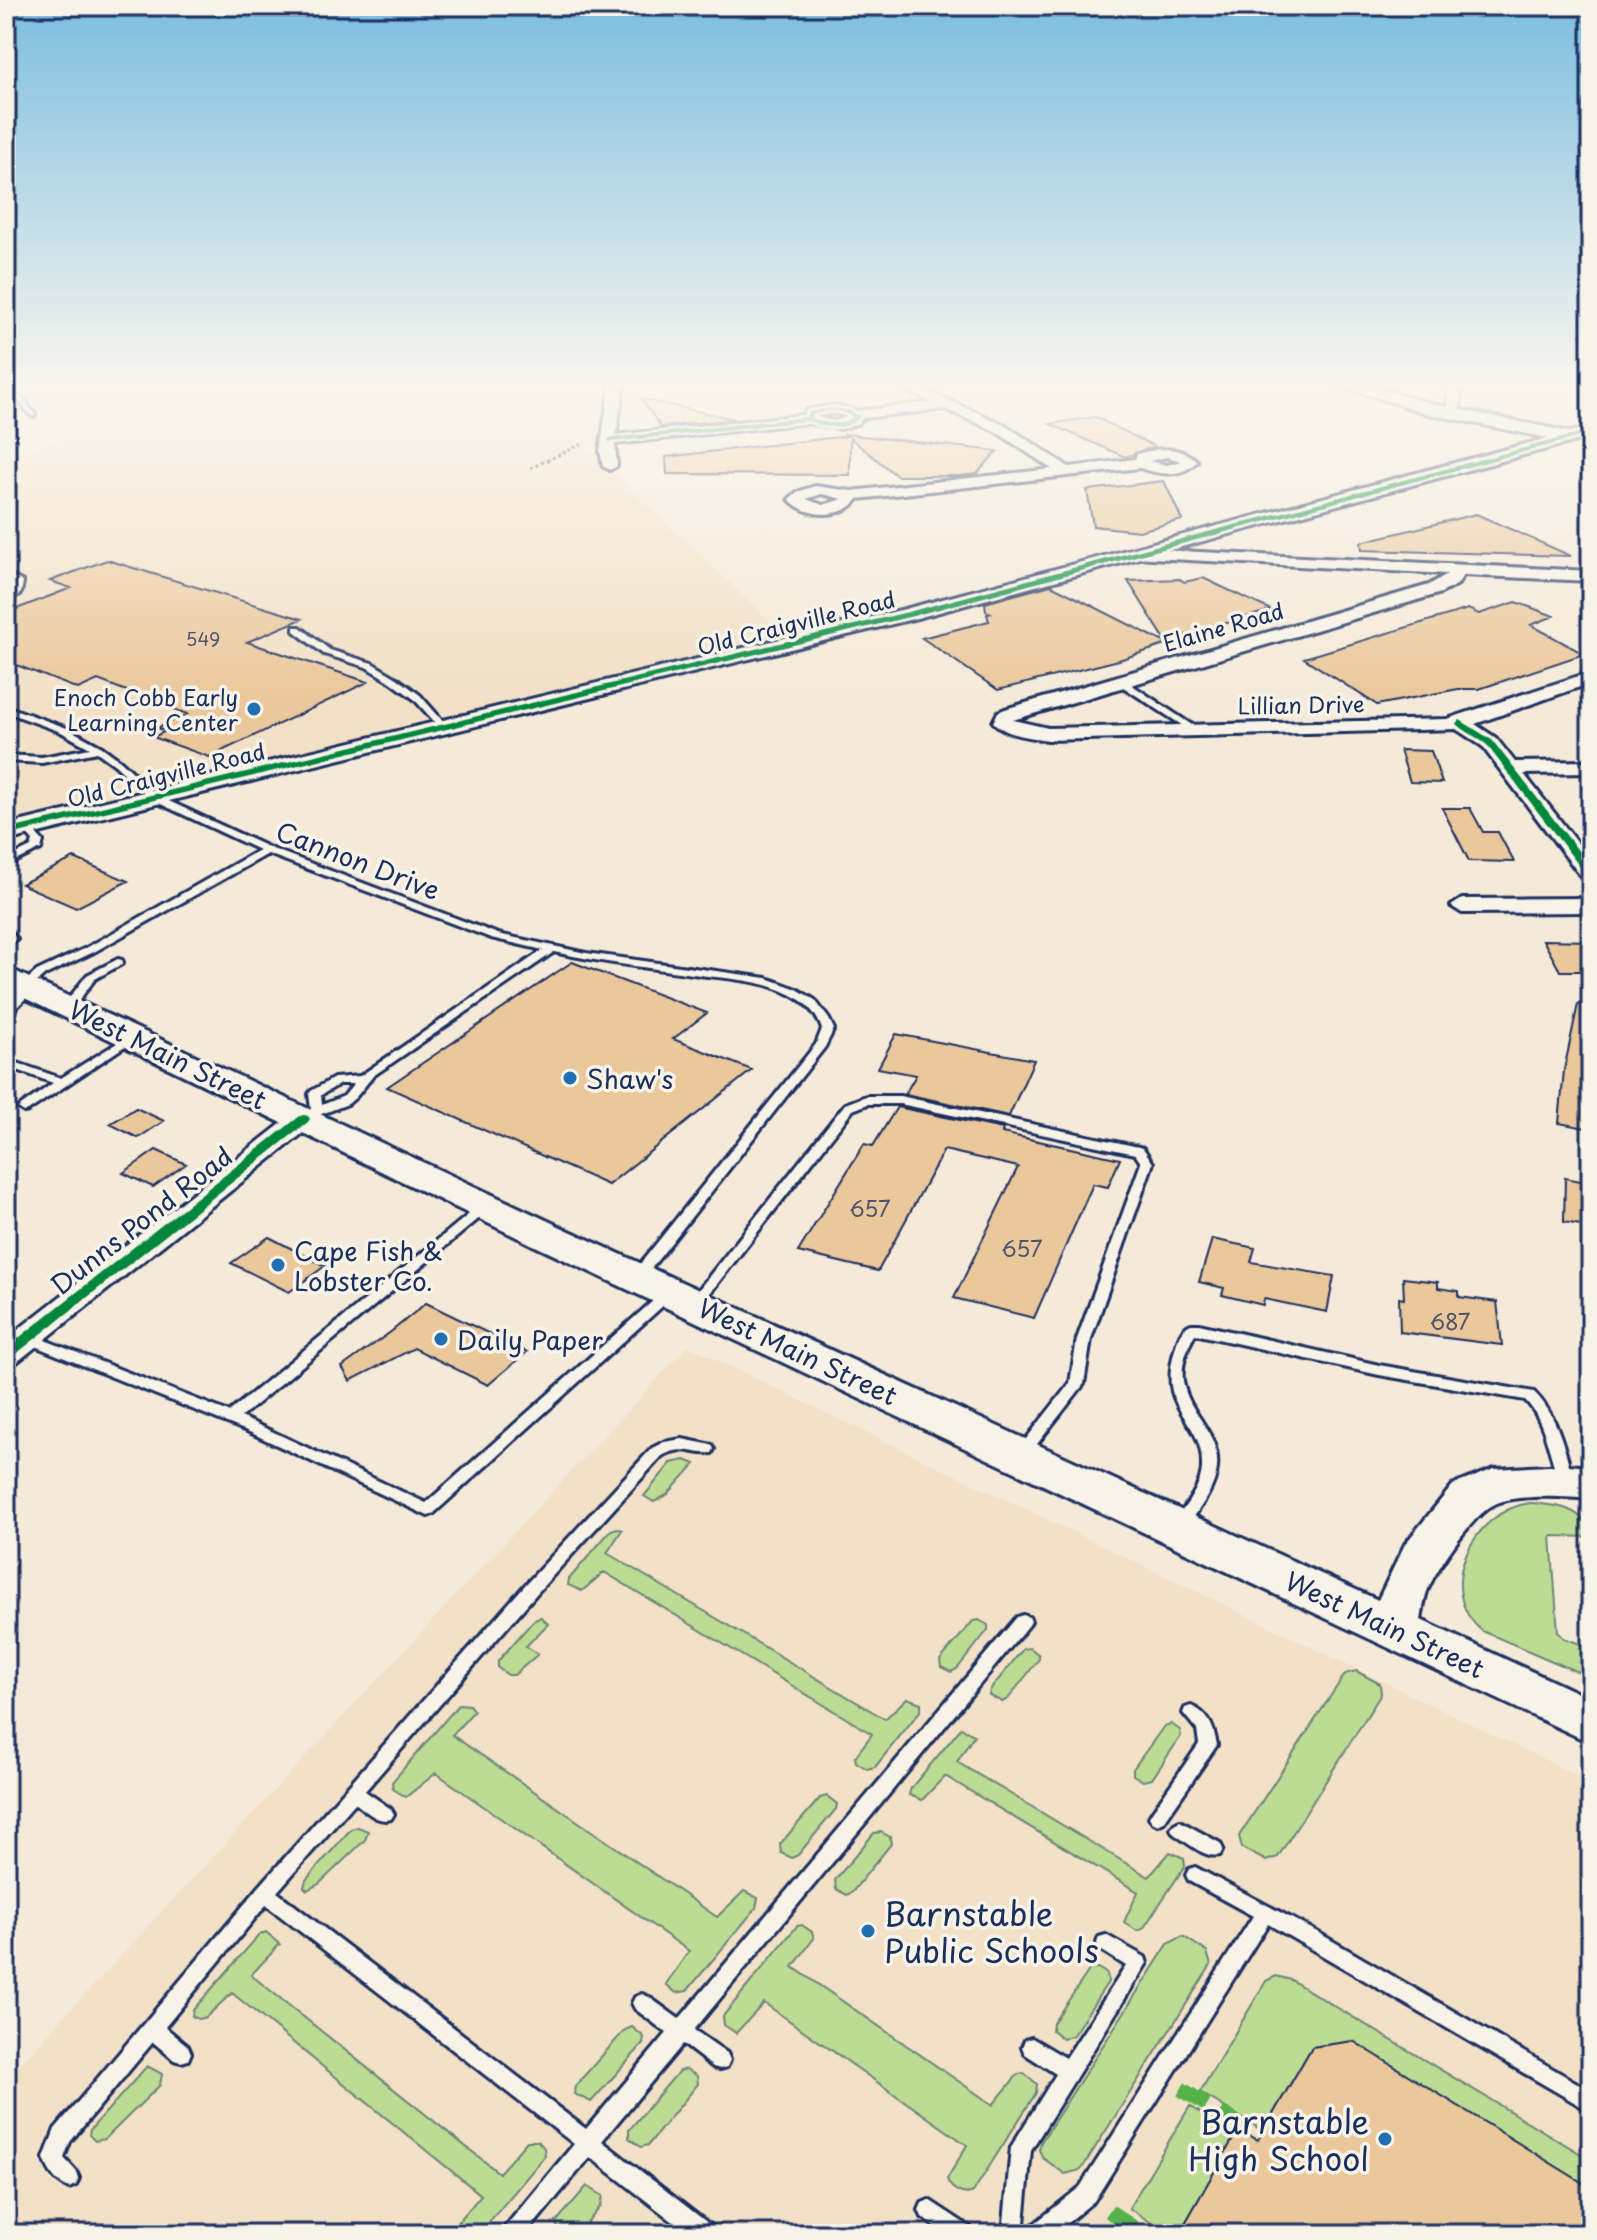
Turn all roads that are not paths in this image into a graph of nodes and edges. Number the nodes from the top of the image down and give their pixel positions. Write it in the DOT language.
graph roads {
  1 [pos="908,490"];
  2 [pos="1385,490"];
  3 [pos="849,496"];
  4 [pos="1139,554"];
  5 [pos="1458,570"];
  6 [pos="6,575"];
  7 [pos="1591,576"];
  8 [pos="6,601"];
  9 [pos="297,629"];
  10 [pos="1591,677"];
  11 [pos="1120,681"];
  12 [pos="6,709"];
  13 [pos="1460,723"];
  14 [pos="1006,725"];
  15 [pos="444,727"];
  16 [pos="1197,731"];
  17 [pos="99,749"];
  18 [pos="6,758"];
  19 [pos="1591,767"];
  20 [pos="1509,768"];
  21 [pos="155,798"];
  22 [pos="16,831"];
  23 [pos="267,850"];
  24 [pos="6,863"];
  25 [pos="1591,874"];
  26 [pos="1591,905"];
  27 [pos="1462,906"];
  28 [pos="6,932"];
  29 [pos="6,944"];
  30 [pos="90,950"];
  31 [pos="550,950"];
  32 [pos="13,989"];
  33 [pos="69,1006"];
  34 [pos="133,1036"];
  35 [pos="6,1062"];
  36 [pos="361,1080"];
  37 [pos="62,1082"];
  38 [pos="24,1108"];
  39 [pos="310,1114"];
  40 [pos="486,1206"];
  41 [pos="637,1277"];
  42 [pos="683,1297"];
  43 [pos="16,1346"];
  44 [pos="231,1418"];
  45 [pos="707,1449"];
  46 [pos="1020,1455"];
  47 [pos="1579,1482"];
  48 [pos="1179,1527"];
  49 [pos="1023,1621"];
  50 [pos="1395,1629"];
  51 [pos="1191,1713"];
  52 [pos="1591,1722"];
  53 [pos="354,1793"];
  54 [pos="385,1814"];
  55 [pos="1158,1817"];
  56 [pos="1180,1829"];
  57 [pos="1214,1849"];
  58 [pos="1195,1875"];
  59 [pos="265,1893"];
  60 [pos="1264,1914"];
  61 [pos="1106,1943"];
  62 [pos="642,2003"];
  63 [pos="151,2028"];
  64 [pos="680,2031"];
  65 [pos="1032,2047"];
  66 [pos="181,2053"];
  67 [pos="720,2060"];
  68 [pos="1067,2070"];
  69 [pos="1591,2102"];
  70 [pos="587,2143"];
  71 [pos="69,2178"];
  72 [pos="929,2210"];
  73 [pos="512,2234"];
  74 [pos="706,2234"];
  75 [pos="963,2234"];
  76 [pos="1013,2234"];
  77 [pos="1037,2234"];
  1 -- 3 [label="street"];
  2 -- 4 [label="street, Old Craigville Road"];
  4 -- 5 [label="street"];
  4 -- 15 [label="street, Old Craigville Road"];
  5 -- 7 [label="street"];
  5 -- 11 [label="street, Elaine Road"];
  6 -- 8 [label="lane"];
  9 -- 15 [label="lane"];
  10 -- 13 [label="street, Lillian Drive"];
  11 -- 14 [label="street, Elaine Road"];
  11 -- 16 [label="lane"];
  12 -- 17 [label="lane, Cannon Drive"];
  13 -- 16 [label="street, Lillian Drive"];
  13 -- 20 [label="street"];
  14 -- 16 [label="street, Lillian Drive"];
  15 -- 21 [label="street, Old Craigville Road"];
  17 -- 18 [label="lane"];
  17 -- 21 [label="lane, Cannon Drive"];
  19 -- 20 [label="street"];
  20 -- 25 [label="street"];
  21 -- 22 [label="street, Old Craigville Road"];
  21 -- 23 [label="lane, Cannon Drive"];
  22 -- 24 [label="lane"];
  23 -- 30 [label="lane"];
  23 -- 31 [label="lane, Cannon Drive"];
  26 -- 27 [label="street"];
  28 -- 29 [label="lane"];
  30 -- 32 [label="lane"];
  30 -- 33 [label="lane"];
  31 -- 36 [label="lane"];
  31 -- 41 [label="lane, Cannon Drive"];
  32 -- 33 [label="main road, West Main Street"];
  33 -- 34 [label="main road, West Main Street"];
  34 -- 37 [label="lane"];
  34 -- 39 [label="main road, West Main Street"];
  35 -- 37 [label="lane"];
  36 -- 39 [label="lane"];
  36 -- 39 [label="lane"];
  37 -- 38 [label="lane"];
  39 -- 40 [label="main road, West Main Street"];
  39 -- 43 [label="street, Dunns Pond Road"];
  40 -- 41 [label="main road, West Main Street"];
  40 -- 44 [label="lane"];
  41 -- 42 [label="main road, West Main Street"];
  42 -- 44 [label="lane"];
  42 -- 46 [label="main road, West Main Street"];
  42 -- 46 [label="lane"];
  43 -- 44 [label="lane"];
  45 -- 53 [label="lane"];
  46 -- 48 [label="main road, West Main Street"];
  47 -- 48 [label="lane"];
  47 -- 50 [label="main road"];
  48 -- 50 [label="main road, West Main Street"];
  49 -- 64 [label="lane"];
  50 -- 52 [label="main road, West Main Street"];
  51 -- 55 [label="lane"];
  53 -- 54 [label="lane"];
  53 -- 59 [label="lane"];
  56 -- 57 [label="lane"];
  58 -- 60 [label="lane"];
  59 -- 63 [label="lane"];
  59 -- 70 [label="lane"];
  60 -- 69 [label="lane"];
  60 -- 77 [label="lane"];
  61 -- 68 [label="lane"];
  62 -- 64 [label="lane"];
  63 -- 66 [label="lane"];
  63 -- 71 [label="lane"];
  64 -- 67 [label="lane"];
  64 -- 70 [label="lane"];
  65 -- 68 [label="lane"];
  68 -- 76 [label="lane"];
  70 -- 73 [label="lane"];
  70 -- 74 [label="lane"];
  72 -- 75 [label="lane"];
}
